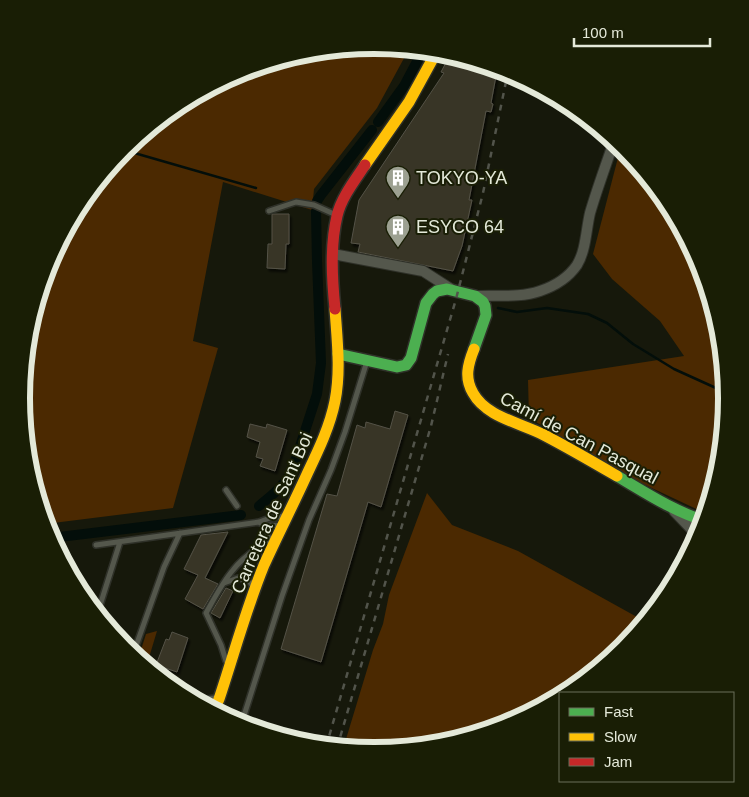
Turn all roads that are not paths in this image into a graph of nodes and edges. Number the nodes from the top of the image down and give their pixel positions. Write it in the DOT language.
graph roads {
  1 [pos="434,60"];
  2 [pos="612,149"];
  3 [pos="269,211"];
  4 [pos="337,215"];
  5 [pos="333,254"];
  6 [pos="452,290"];
  7 [pos="476,296"];
  8 [pos="338,354"];
  9 [pos="367,360"];
  10 [pos="226,490"];
  11 [pos="237,506"];
  12 [pos="670,507"];
  13 [pos="288,513"];
  14 [pos="697,519"];
  15 [pos="259,522"];
  16 [pos="266,525"];
  17 [pos="281,530"];
  18 [pos="693,531"];
  19 [pos="180,534"];
  20 [pos="120,542"];
  21 [pos="264,543"];
  22 [pos="96,545"];
  23 [pos="223,583"];
  24 [pos="255,589"];
  25 [pos="100,606"];
  26 [pos="136,647"];
  27 [pos="229,671"];
  28 [pos="208,700"];
  29 [pos="219,700"];
  30 [pos="217,704"];
  31 [pos="243,717"];
  1 -- 4 [label="main road, Carretera de Sant Boi"];
  2 -- 7 [label="street"];
  3 -- 4 [label="lane"];
  4 -- 5 [label="main road, Carretera de Sant Boi"];
  5 -- 6 [label="street"];
  5 -- 8 [label="main road, Carretera de Sant Boi"];
  6 -- 7 [label="main road"];
  6 -- 9 [label="main road"];
  7 -- 12 [label="main road, Camí de Can Pasqual"];
  8 -- 9 [label="main road"];
  8 -- 13 [label="main road, Carretera de Sant Boi"];
  9 -- 31 [label="lane"];
  10 -- 11 [label="lane"];
  12 -- 14 [label="main road"];
  12 -- 18 [label="street"];
  13 -- 15 [label="lane"];
  13 -- 17 [label="main road, Carretera de Sant Boi"];
  15 -- 16 [label="lane"];
  15 -- 19 [label="lane"];
  16 -- 17 [label="lane"];
  16 -- 21 [label="lane"];
  17 -- 21 [label="lane"];
  17 -- 24 [label="main road, Carretera de Sant Boi"];
  19 -- 20 [label="lane"];
  19 -- 26 [label="lane"];
  20 -- 22 [label="lane"];
  20 -- 25 [label="lane"];
  21 -- 23 [label="lane"];
  23 -- 24 [label="lane"];
  23 -- 27 [label="lane"];
  24 -- 27 [label="main road, Carretera de Sant Boi"];
  27 -- 29 [label="main road, Carretera de Sant Boi"];
  28 -- 29 [label="lane"];
  29 -- 30 [label="main road, Carretera de Sant Boi"];
}
